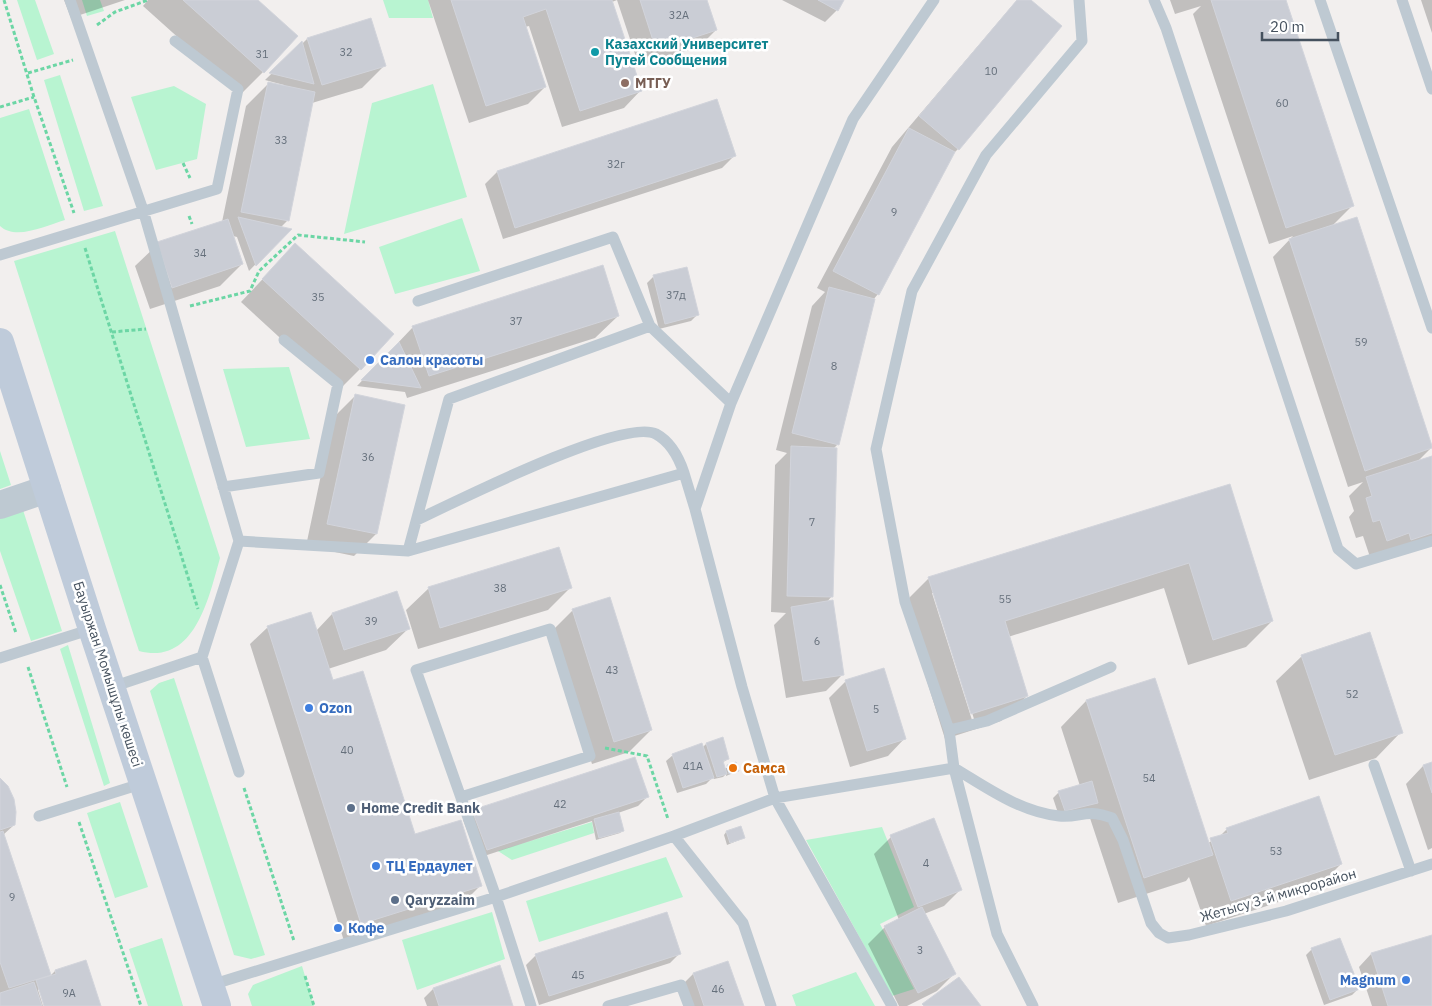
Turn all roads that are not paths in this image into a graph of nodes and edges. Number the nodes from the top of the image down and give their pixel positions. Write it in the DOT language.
graph roads {
  1 [pos="70,0"];
  2 [pos="934,0"];
  3 [pos="1079,0"];
  4 [pos="1154,0"];
  5 [pos="1320,0"];
  6 [pos="1402,0"];
  7 [pos="175,41"];
  8 [pos="1432,89"];
  9 [pos="143,210"];
  10 [pos="0,255"];
  11 [pos="418,301"];
  12 [pos="650,326"];
  13 [pos="1432,328"];
  14 [pos="284,340"];
  15 [pos="0,342"];
  16 [pos="731,403"];
  17 [pos="684,474"];
  18 [pos="223,487"];
  19 [pos="47,489"];
  20 [pos="0,505"];
  21 [pos="695,509"];
  22 [pos="417,520"];
  23 [pos="1432,541"];
  24 [pos="239,542"];
  25 [pos="408,551"];
  26 [pos="92,628"];
  27 [pos="202,657"];
  28 [pos="0,658"];
  29 [pos="1111,667"];
  30 [pos="112,687"];
  31 [pos="949,730"];
  32 [pos="1374,765"];
  33 [pos="954,768"];
  34 [pos="239,772"];
  35 [pos="144,783"];
  36 [pos="461,797"];
  37 [pos="775,798"];
  38 [pos="39,816"];
  39 [pos="674,836"];
  40 [pos="1432,864"];
  41 [pos="1412,871"];
  42 [pos="496,897"];
  43 [pos="214,996"];
  44 [pos="531,1006"];
  45 [pos="608,1006"];
  46 [pos="689,1006"];
  47 [pos="771,1006"];
  48 [pos="892,1006"];
  49 [pos="1033,1006"];
  1 -- 9 [label="lane"];
  2 -- 16 [label="lane"];
  3 -- 31 [label="lane"];
  4 -- 23 [label="lane"];
  5 -- 13 [label="lane"];
  6 -- 8 [label="lane"];
  7 -- 9 [label="lane"];
  9 -- 10 [label="lane"];
  9 -- 18 [label="lane"];
  11 -- 12 [label="lane"];
  12 -- 16 [label="lane"];
  12 -- 22 [label="lane"];
  14 -- 18 [label="lane"];
  15 -- 19 [label="main road, Бауыржан Момышұлы көшесі"];
  16 -- 21 [label="lane"];
  17 -- 21 [label="lane"];
  17 -- 22 [label="lane"];
  17 -- 25 [label="lane"];
  18 -- 24 [label="lane"];
  19 -- 20 [label="street"];
  19 -- 26 [label="main road, Бауыржан Момышұлы көшесі"];
  21 -- 37 [label="lane"];
  22 -- 25 [label="lane"];
  24 -- 25 [label="lane"];
  24 -- 27 [label="lane"];
  26 -- 28 [label="lane"];
  26 -- 30 [label="main road, Бауыржан Момышұлы көшесі"];
  27 -- 30 [label="lane"];
  27 -- 34 [label="lane"];
  29 -- 31 [label="lane"];
  30 -- 35 [label="main road, Бауыржан Момышұлы көшесі"];
  31 -- 33 [label="lane"];
  32 -- 41 [label="lane"];
  33 -- 37 [label="lane"];
  33 -- 41 [label="lane, Жетысу 3-й микрорайон"];
  33 -- 49 [label="lane"];
  35 -- 38 [label="lane"];
  35 -- 43 [label="main road, Бауыржан Момышұлы көшесі"];
  36 -- 36 [label="lane"];
  36 -- 42 [label="lane"];
  37 -- 39 [label="lane"];
  37 -- 48 [label="lane"];
  39 -- 42 [label="lane"];
  39 -- 47 [label="lane"];
  40 -- 41 [label="lane, Жетысу 3-й микрорайон"];
  42 -- 43 [label="lane"];
  42 -- 44 [label="lane"];
  45 -- 46 [label="lane"];
}
